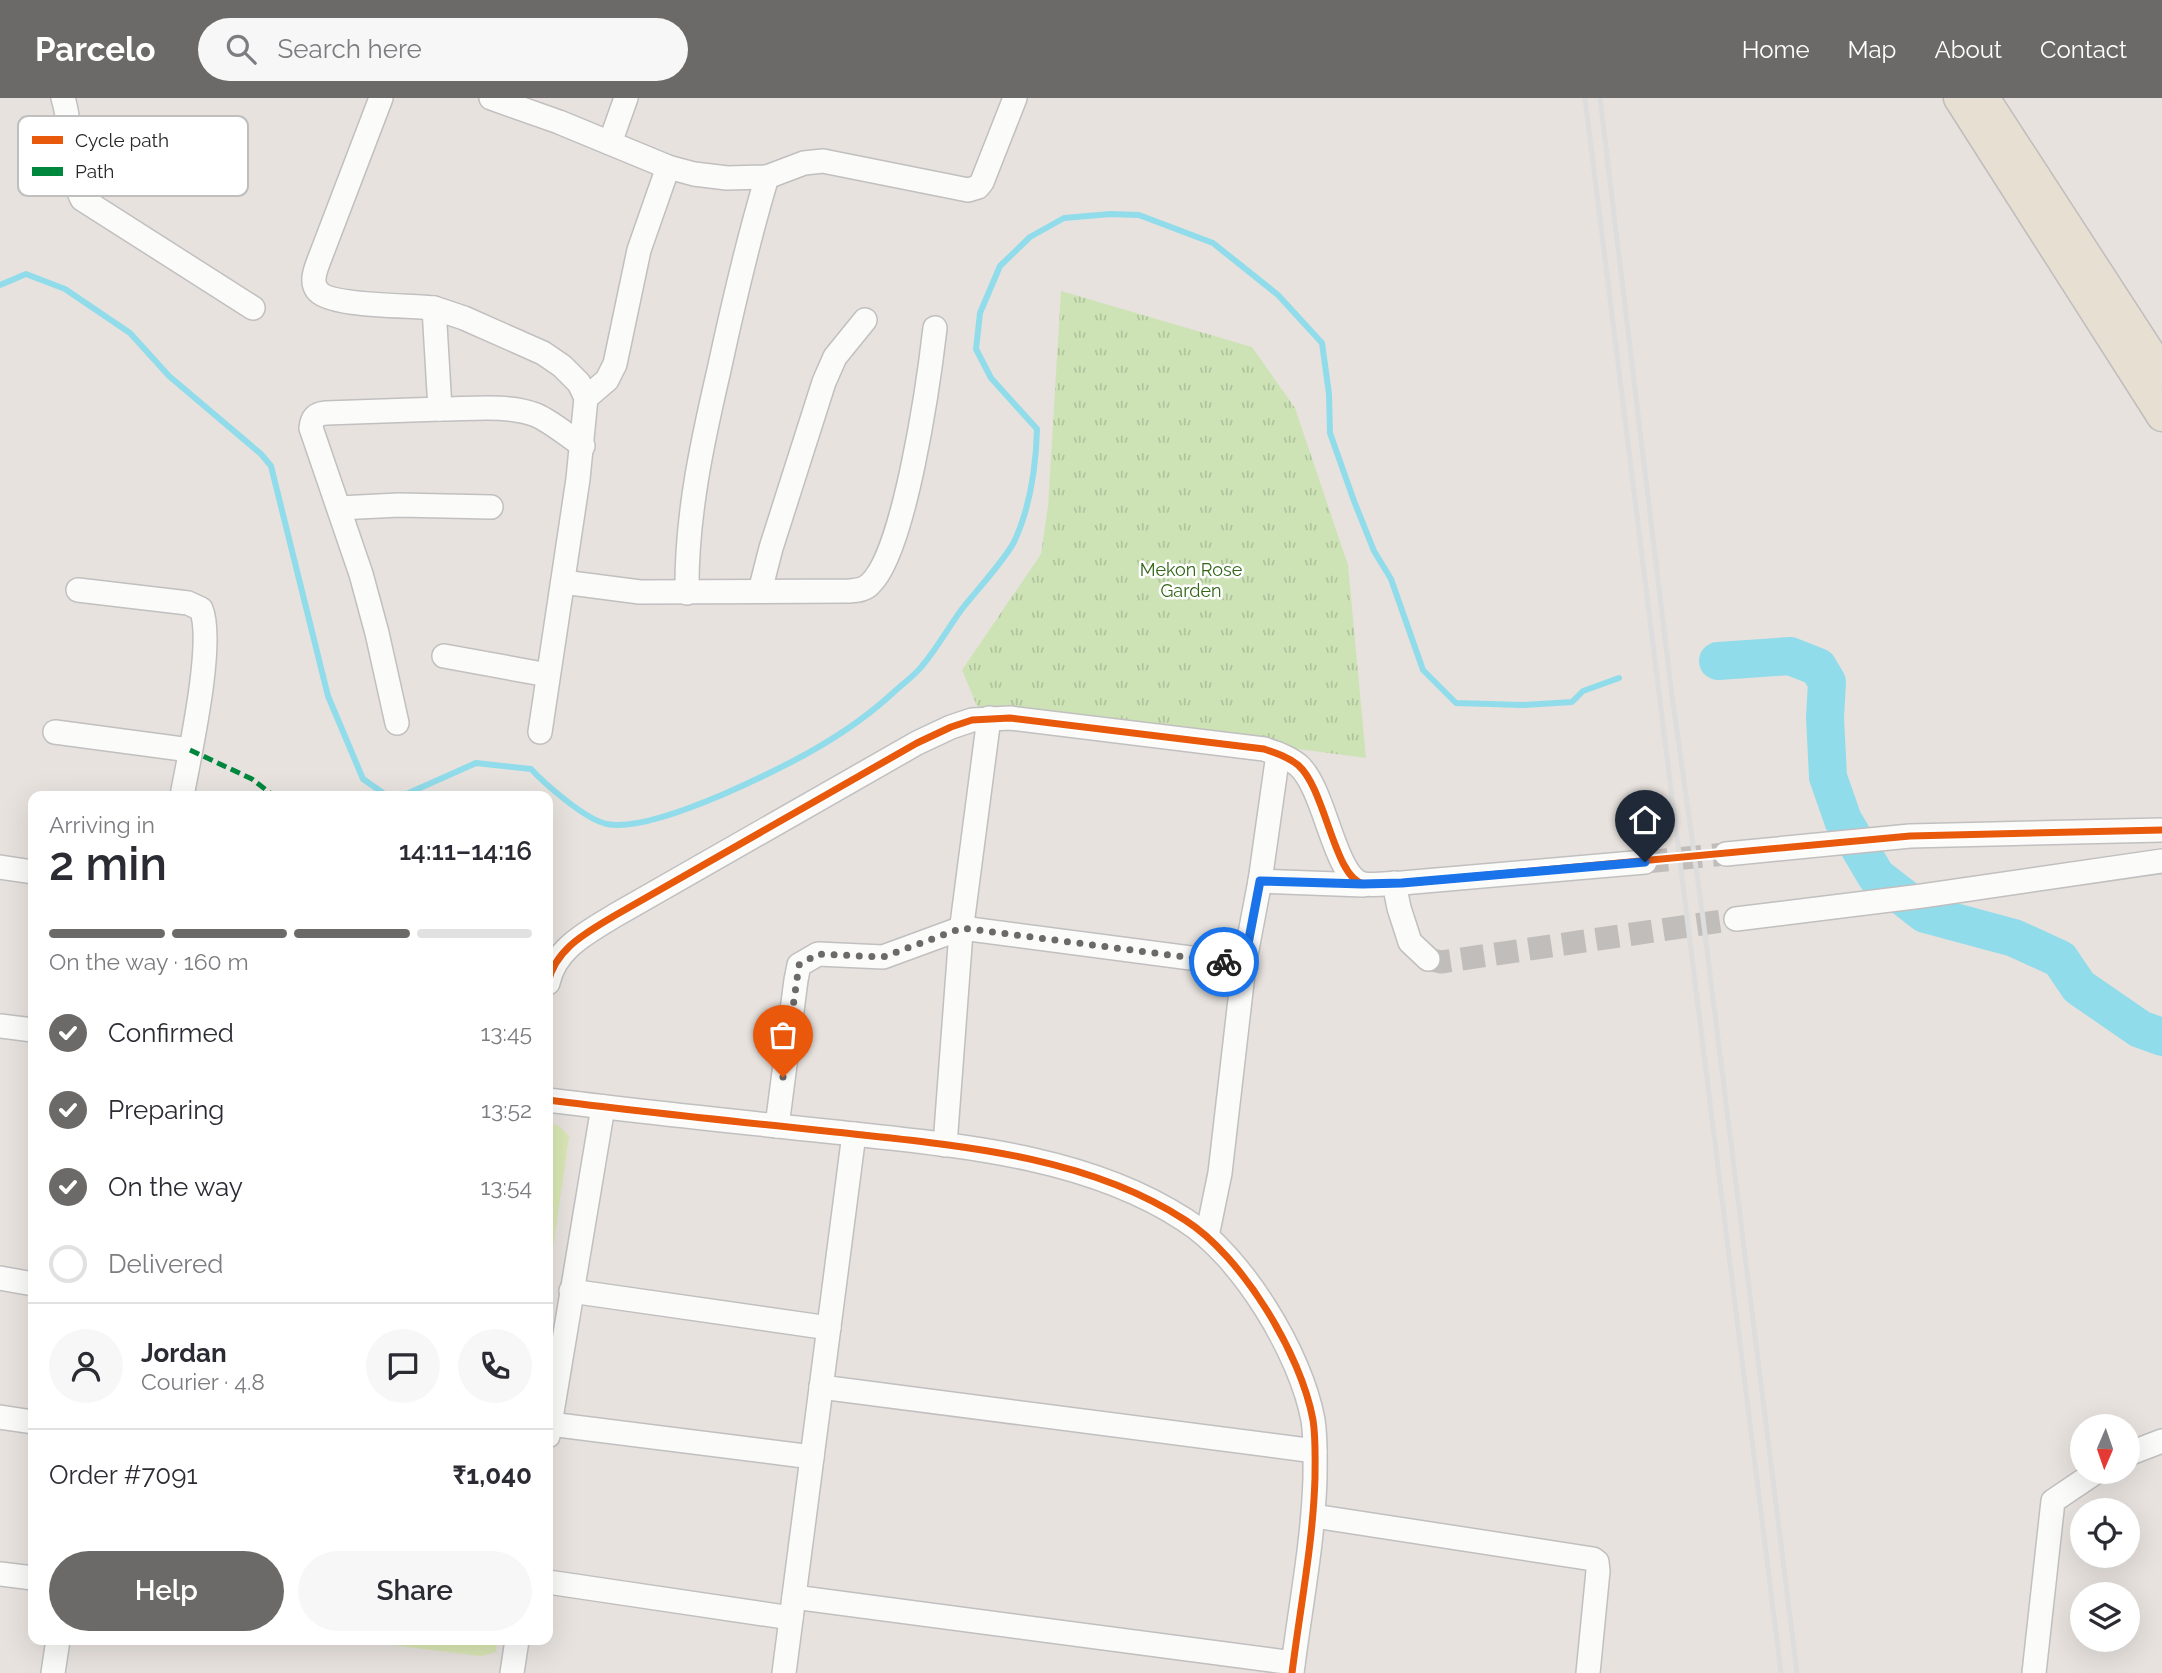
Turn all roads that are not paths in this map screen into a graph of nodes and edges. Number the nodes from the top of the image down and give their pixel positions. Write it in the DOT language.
graph roads {
  1 [pos="63,98"];
  2 [pos="381,98"];
  3 [pos="491,98"];
  4 [pos="626,98"];
  5 [pos="1016,98"];
  6 [pos="1959,98"];
  7 [pos="1984,98"];
  8 [pos="67,116"];
  9 [pos="610,143"];
  10 [pos="668,167"];
  11 [pos="767,177"];
  12 [pos="81,196"];
  13 [pos="253,308"];
  14 [pos="434,308"];
  15 [pos="864,320"];
  16 [pos="935,328"];
  17 [pos="2162,372"];
  18 [pos="586,398"];
  19 [pos="440,409"];
  20 [pos="2162,416"];
  21 [pos="583,446"];
  22 [pos="491,507"];
  23 [pos="339,508"];
  24 [pos="563,582"];
  25 [pos="78,590"];
  26 [pos="760,591"];
  27 [pos="687,593"];
  28 [pos="444,656"];
  29 [pos="548,675"];
  30 [pos="989,718"];
  31 [pos="397,723"];
  32 [pos="55,732"];
  33 [pos="540,732"];
  34 [pos="190,750"];
  35 [pos="1278,754"];
  36 [pos="183,791"];
  37 [pos="2162,830"];
  38 [pos="1726,854"];
  39 [pos="2162,861"];
  40 [pos="1645,862"];
  41 [pos="0,867"];
  42 [pos="28,871"];
  43 [pos="1260,881"];
  44 [pos="1394,883"];
  45 [pos="1363,884"];
  46 [pos="1736,919"];
  47 [pos="962,928"];
  48 [pos="1428,959"];
  49 [pos="1244,965"];
  50 [pos="553,969"];
  51 [pos="0,1026"];
  52 [pos="28,1029"];
  53 [pos="553,1101"];
  54 [pos="603,1107"];
  55 [pos="777,1126"];
  56 [pos="854,1134"];
  57 [pos="945,1145"];
  58 [pos="1207,1236"];
  59 [pos="0,1278"];
  60 [pos="28,1283"];
  61 [pos="571,1291"];
  62 [pos="829,1328"];
  63 [pos="821,1387"];
  64 [pos="553,1405"];
  65 [pos="0,1417"];
  66 [pos="28,1421"];
  67 [pos="553,1430"];
  68 [pos="2162,1441"];
  69 [pos="2140,1449"];
  70 [pos="1315,1451"];
  71 [pos="812,1457"];
  72 [pos="2078,1484"];
  73 [pos="1314,1516"];
  74 [pos="0,1574"];
  75 [pos="28,1577"];
  76 [pos="553,1583"];
  77 [pos="792,1608"];
  78 [pos="57,1645"];
  79 [pos="516,1645"];
  80 [pos="1292,1668"];
  81 [pos="53,1673"];
  82 [pos="512,1673"];
  83 [pos="784,1673"];
  84 [pos="1588,1673"];
  85 [pos="2034,1673"];
  1 -- 8 [label="street"];
  2 -- 14 [label="street"];
  3 -- 9 [label="street"];
  4 -- 9 [label="street"];
  5 -- 11 [label="street"];
  6 -- 20 [label="main road"];
  7 -- 17 [label="main road"];
  9 -- 10 [label="street"];
  10 -- 11 [label="street"];
  10 -- 18 [label="street"];
  11 -- 27 [label="street"];
  12 -- 13 [label="street"];
  14 -- 18 [label="street"];
  14 -- 19 [label="street"];
  15 -- 26 [label="street"];
  16 -- 26 [label="street"];
  18 -- 21 [label="street"];
  19 -- 21 [label="street"];
  19 -- 23 [label="street"];
  21 -- 24 [label="street"];
  22 -- 23 [label="street"];
  23 -- 31 [label="street"];
  24 -- 27 [label="street"];
  24 -- 29 [label="street"];
  25 -- 34 [label="street"];
  26 -- 27 [label="street"];
  28 -- 29 [label="street"];
  29 -- 33 [label="street"];
  30 -- 35 [label="street"];
  30 -- 47 [label="street"];
  30 -- 50 [label="street"];
  32 -- 34 [label="street"];
  34 -- 36 [label="street"];
  35 -- 43 [label="street"];
  35 -- 45 [label="street"];
  37 -- 38 [label="street"];
  39 -- 46 [label="street"];
  40 -- 44 [label="street"];
  41 -- 42 [label="street"];
  43 -- 45 [label="street"];
  43 -- 49 [label="street"];
  44 -- 45 [label="street"];
  44 -- 48 [label="street"];
  47 -- 49 [label="street"];
  47 -- 55 [label="street"];
  47 -- 57 [label="street"];
  49 -- 58 [label="street"];
  51 -- 52 [label="street"];
  53 -- 54 [label="street"];
  54 -- 55 [label="street"];
  54 -- 61 [label="street"];
  55 -- 56 [label="street"];
  56 -- 57 [label="street"];
  56 -- 62 [label="street"];
  57 -- 58 [label="street"];
  58 -- 70 [label="street"];
  59 -- 60 [label="street"];
  61 -- 62 [label="street"];
  61 -- 64 [label="street"];
  62 -- 63 [label="street"];
  63 -- 70 [label="street"];
  63 -- 71 [label="street"];
  65 -- 66 [label="street"];
  67 -- 71 [label="street"];
  68 -- 69 [label="street"];
  70 -- 73 [label="street"];
  71 -- 77 [label="street"];
  72 -- 85 [label="street"];
  73 -- 80 [label="street"];
  73 -- 84 [label="street"];
  74 -- 75 [label="street"];
  76 -- 77 [label="street"];
  77 -- 80 [label="street"];
  77 -- 83 [label="street"];
  78 -- 81 [label="street"];
  79 -- 82 [label="street"];
}
